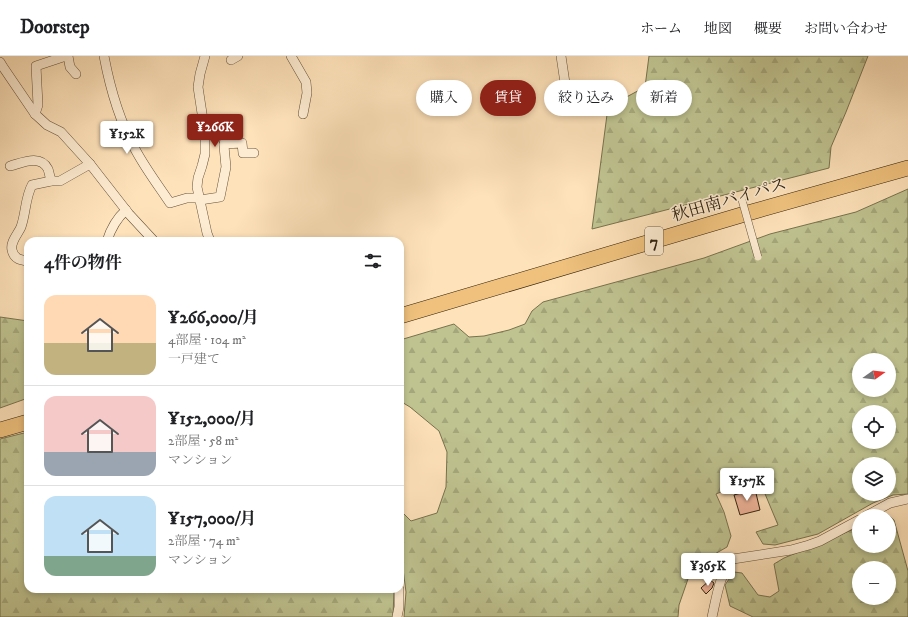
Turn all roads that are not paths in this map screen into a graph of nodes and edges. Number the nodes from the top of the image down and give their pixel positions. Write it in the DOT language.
graph roads {
  1 [pos="67,56"];
  2 [pos="104,56"];
  3 [pos="205,56"];
  4 [pos="291,56"];
  5 [pos="561,56"];
  6 [pos="0,62"];
  7 [pos="76,74"];
  8 [pos="565,80"];
  9 [pos="35,114"];
  10 [pos="303,114"];
  11 [pos="227,123"];
  12 [pos="224,144"];
  13 [pos="254,153"];
  14 [pos="90,164"];
  15 [pos="10,166"];
  16 [pos="908,168"];
  17 [pos="51,181"];
  18 [pos="200,199"];
  19 [pos="742,200"];
  20 [pos="126,210"];
  21 [pos="108,237"];
  22 [pos="150,237"];
  23 [pos="208,237"];
  24 [pos="758,257"];
  25 [pos="24,261"];
  26 [pos="404,315"];
  27 [pos="24,423"];
  28 [pos="0,430"];
  29 [pos="908,499"];
  30 [pos="879,509"];
  31 [pos="852,524"];
  32 [pos="399,593"];
  33 [pos="397,617"];
  34 [pos="712,617"];
  1 -- 7 [label="street"];
  1 -- 9 [label="street"];
  2 -- 18 [label="street"];
  3 -- 18 [label="street"];
  4 -- 10 [label="street"];
  5 -- 8 [label="street"];
  6 -- 9 [label="street"];
  9 -- 14 [label="street"];
  11 -- 12 [label="street"];
  12 -- 13 [label="street"];
  12 -- 18 [label="street"];
  14 -- 17 [label="street"];
  14 -- 20 [label="street"];
  15 -- 17 [label="street"];
  16 -- 26 [label="highway, 秋田南バイパス / 7"];
  17 -- 25 [label="street"];
  18 -- 23 [label="street"];
  19 -- 24 [label="street, bridge"];
  20 -- 21 [label="street"];
  20 -- 22 [label="street"];
  27 -- 28 [label="highway"];
  29 -- 30 [label="street"];
  31 -- 34 [label="street"];
  32 -- 33 [label="street"];
}
